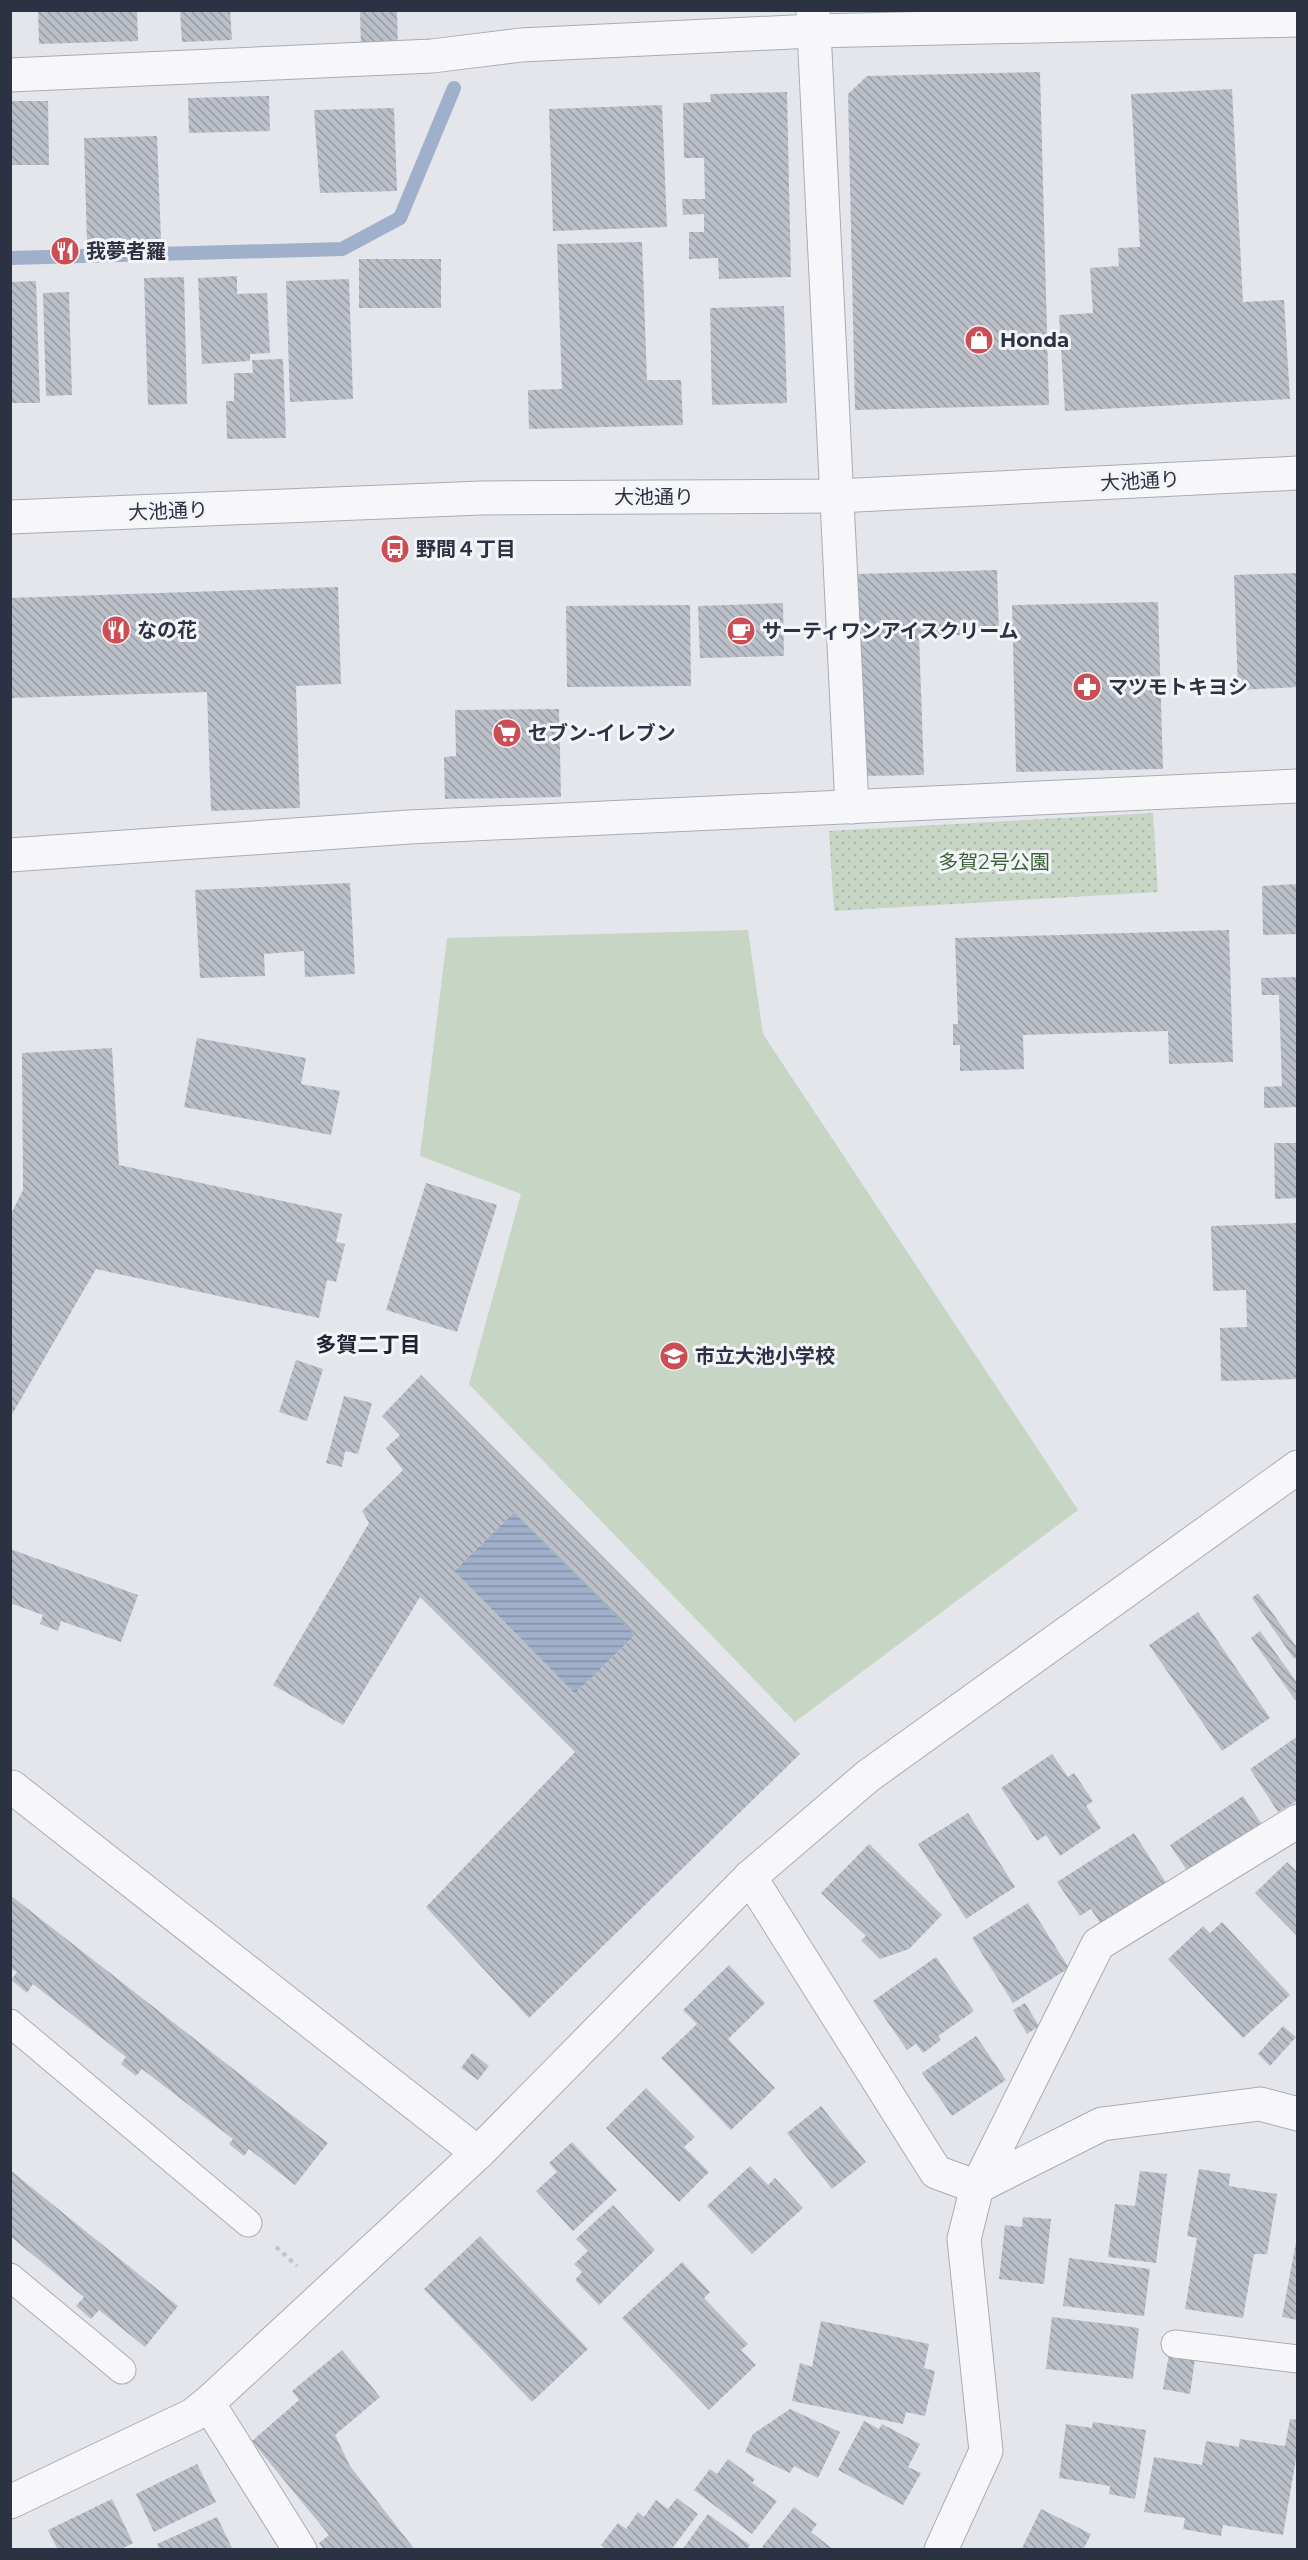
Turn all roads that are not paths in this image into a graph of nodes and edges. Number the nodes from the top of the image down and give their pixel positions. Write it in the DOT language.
graph roads {
  1 [pos="1298,20"];
  2 [pos="813,21"];
  3 [pos="10,75"];
  4 [pos="1298,473"];
  5 [pos="837,496"];
  6 [pos="10,517"];
  7 [pos="1298,786"];
  8 [pos="852,807"];
  9 [pos="10,855"];
  10 [pos="1298,1467"];
  11 [pos="11,1787"];
  12 [pos="1298,1821"];
  13 [pos="750,1877"];
  14 [pos="10,2024"];
  15 [pos="1298,2114"];
  16 [pos="478,2153"];
  17 [pos="977,2187"];
  18 [pos="248,2223"];
  19 [pos="10,2277"];
  20 [pos="1175,2344"];
  21 [pos="1298,2359"];
  22 [pos="122,2370"];
  23 [pos="208,2403"];
  24 [pos="10,2502"];
  25 [pos="300,2550"];
  26 [pos="941,2550"];
  1 -- 2 [label="street"];
  2 -- 3 [label="street"];
  2 -- 5 [label="street"];
  4 -- 5 [label="street, 大池通り"];
  5 -- 6 [label="street, 大池通り"];
  5 -- 8 [label="street"];
  7 -- 8 [label="street"];
  8 -- 9 [label="street"];
  10 -- 13 [label="street"];
  11 -- 16 [label="street"];
  12 -- 17 [label="street"];
  13 -- 16 [label="street"];
  13 -- 17 [label="street"];
  14 -- 18 [label="lane"];
  15 -- 17 [label="street"];
  16 -- 23 [label="street"];
  17 -- 26 [label="street"];
  19 -- 22 [label="lane"];
  20 -- 21 [label="lane"];
  23 -- 24 [label="street"];
  23 -- 25 [label="street"];
}
